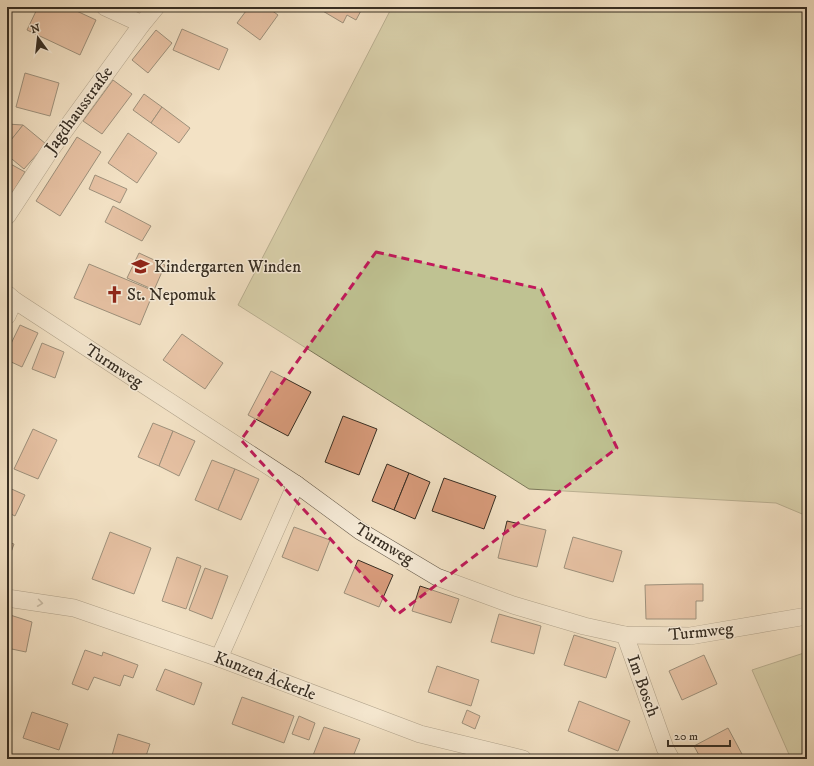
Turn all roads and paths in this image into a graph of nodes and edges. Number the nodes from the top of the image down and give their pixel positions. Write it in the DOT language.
graph roads {
  1 [pos="105,7"];
  2 [pos="156,7"];
  3 [pos="142,24"];
  4 [pos="7,216"];
  5 [pos="9,303"];
  6 [pos="296,484"];
  7 [pos="7,598"];
  8 [pos="807,616"];
  9 [pos="625,635"];
  10 [pos="219,658"];
  11 [pos="523,759"];
  12 [pos="671,759"];
  1 -- 3 [label="street"];
  2 -- 3 [label="street, Jagdhausstraße"];
  3 -- 4 [label="street, Jagdhausstraße"];
  5 -- 6 [label="street, Turmweg"];
  6 -- 9 [label="street, Turmweg"];
  6 -- 10 [label="street"];
  7 -- 10 [label="street, Kunzen Äckerle, one-way"];
  8 -- 9 [label="street, Turmweg"];
  9 -- 12 [label="street, Im Bosch"];
  10 -- 11 [label="street, Kunzen Äckerle"];
}
